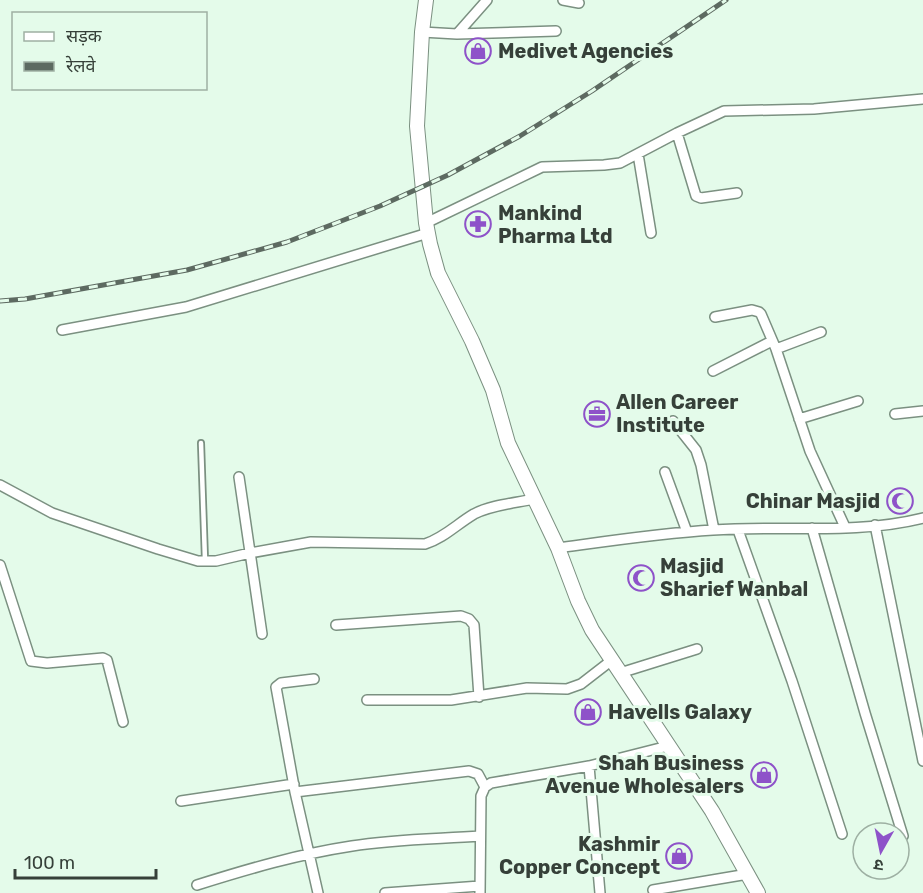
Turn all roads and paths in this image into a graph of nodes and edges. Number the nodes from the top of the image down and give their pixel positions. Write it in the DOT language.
graph roads {
  1 [pos="426,0"];
  2 [pos="487,0"];
  3 [pos="565,0"];
  4 [pos="579,3"];
  5 [pos="556,31"];
  6 [pos="422,32"];
  7 [pos="457,34"];
  8 [pos="923,99"];
  9 [pos="677,133"];
  10 [pos="638,154"];
  11 [pos="737,193"];
  12 [pos="427,228"];
  13 [pos="651,233"];
  14 [pos="715,317"];
  15 [pos="62,330"];
  16 [pos="821,332"];
  17 [pos="774,345"];
  18 [pos="713,371"];
  19 [pos="858,401"];
  20 [pos="923,411"];
  21 [pos="895,414"];
  22 [pos="799,419"];
  23 [pos="673,422"];
  24 [pos="201,443"];
  25 [pos="664,472"];
  26 [pos="239,477"];
  27 [pos="0,485"];
  28 [pos="534,499"];
  29 [pos="923,518"];
  30 [pos="875,525"];
  31 [pos="845,527"];
  32 [pos="812,528"];
  33 [pos="714,530"];
  34 [pos="738,530"];
  35 [pos="687,532"];
  36 [pos="558,548"];
  37 [pos="250,553"];
  38 [pos="205,562"];
  39 [pos="0,565"];
  40 [pos="336,626"];
  41 [pos="262,634"];
  42 [pos="697,648"];
  43 [pos="612,660"];
  44 [pos="620,673"];
  45 [pos="315,679"];
  46 [pos="479,697"];
  47 [pos="367,700"];
  48 [pos="123,722"];
  49 [pos="668,746"];
  50 [pos="923,761"];
  51 [pos="589,766"];
  52 [pos="485,787"];
  53 [pos="294,788"];
  54 [pos="181,801"];
  55 [pos="898,821"];
  56 [pos="842,834"];
  57 [pos="480,836"];
  58 [pos="310,853"];
  59 [pos="748,874"];
  60 [pos="197,885"];
  61 [pos="480,889"];
  62 [pos="653,890"];
  63 [pos="318,893"];
  64 [pos="385,893"];
  65 [pos="600,893"];
  66 [pos="759,893"];
  1 -- 6 [label="main road"];
  2 -- 7 [label="street"];
  3 -- 4 [label="street"];
  5 -- 7 [label="street"];
  6 -- 7 [label="street"];
  6 -- 12 [label="main road"];
  8 -- 9 [label="street"];
  9 -- 10 [label="street"];
  9 -- 11 [label="street"];
  10 -- 12 [label="street"];
  10 -- 13 [label="street"];
  12 -- 15 [label="street"];
  12 -- 28 [label="main road"];
  14 -- 17 [label="street"];
  16 -- 17 [label="street"];
  17 -- 18 [label="street"];
  17 -- 22 [label="street"];
  19 -- 22 [label="street"];
  20 -- 21 [label="street"];
  22 -- 31 [label="street"];
  23 -- 33 [label="street"];
  24 -- 38 [label="lane"];
  25 -- 35 [label="street"];
  26 -- 37 [label="street"];
  27 -- 38 [label="street"];
  28 -- 36 [label="main road"];
  28 -- 37 [label="street"];
  29 -- 30 [label="street"];
  30 -- 31 [label="street"];
  30 -- 50 [label="street"];
  31 -- 32 [label="street"];
  32 -- 34 [label="street"];
  32 -- 55 [label="street"];
  33 -- 34 [label="street"];
  33 -- 35 [label="street"];
  34 -- 56 [label="street"];
  35 -- 36 [label="street"];
  36 -- 43 [label="main road"];
  37 -- 38 [label="street"];
  37 -- 41 [label="street"];
  39 -- 48 [label="street"];
  40 -- 46 [label="street"];
  42 -- 44 [label="street"];
  43 -- 44 [label="main road"];
  43 -- 46 [label="street"];
  44 -- 49 [label="main road"];
  45 -- 53 [label="street"];
  46 -- 47 [label="street"];
  49 -- 51 [label="street"];
  49 -- 59 [label="main road"];
  51 -- 52 [label="street"];
  51 -- 65 [label="street"];
  52 -- 53 [label="street"];
  52 -- 57 [label="street"];
  53 -- 54 [label="street"];
  53 -- 58 [label="street"];
  57 -- 58 [label="street"];
  57 -- 61 [label="street"];
  58 -- 60 [label="street"];
  58 -- 63 [label="street"];
  59 -- 62 [label="street"];
  59 -- 66 [label="main road"];
  61 -- 64 [label="street"];
}
